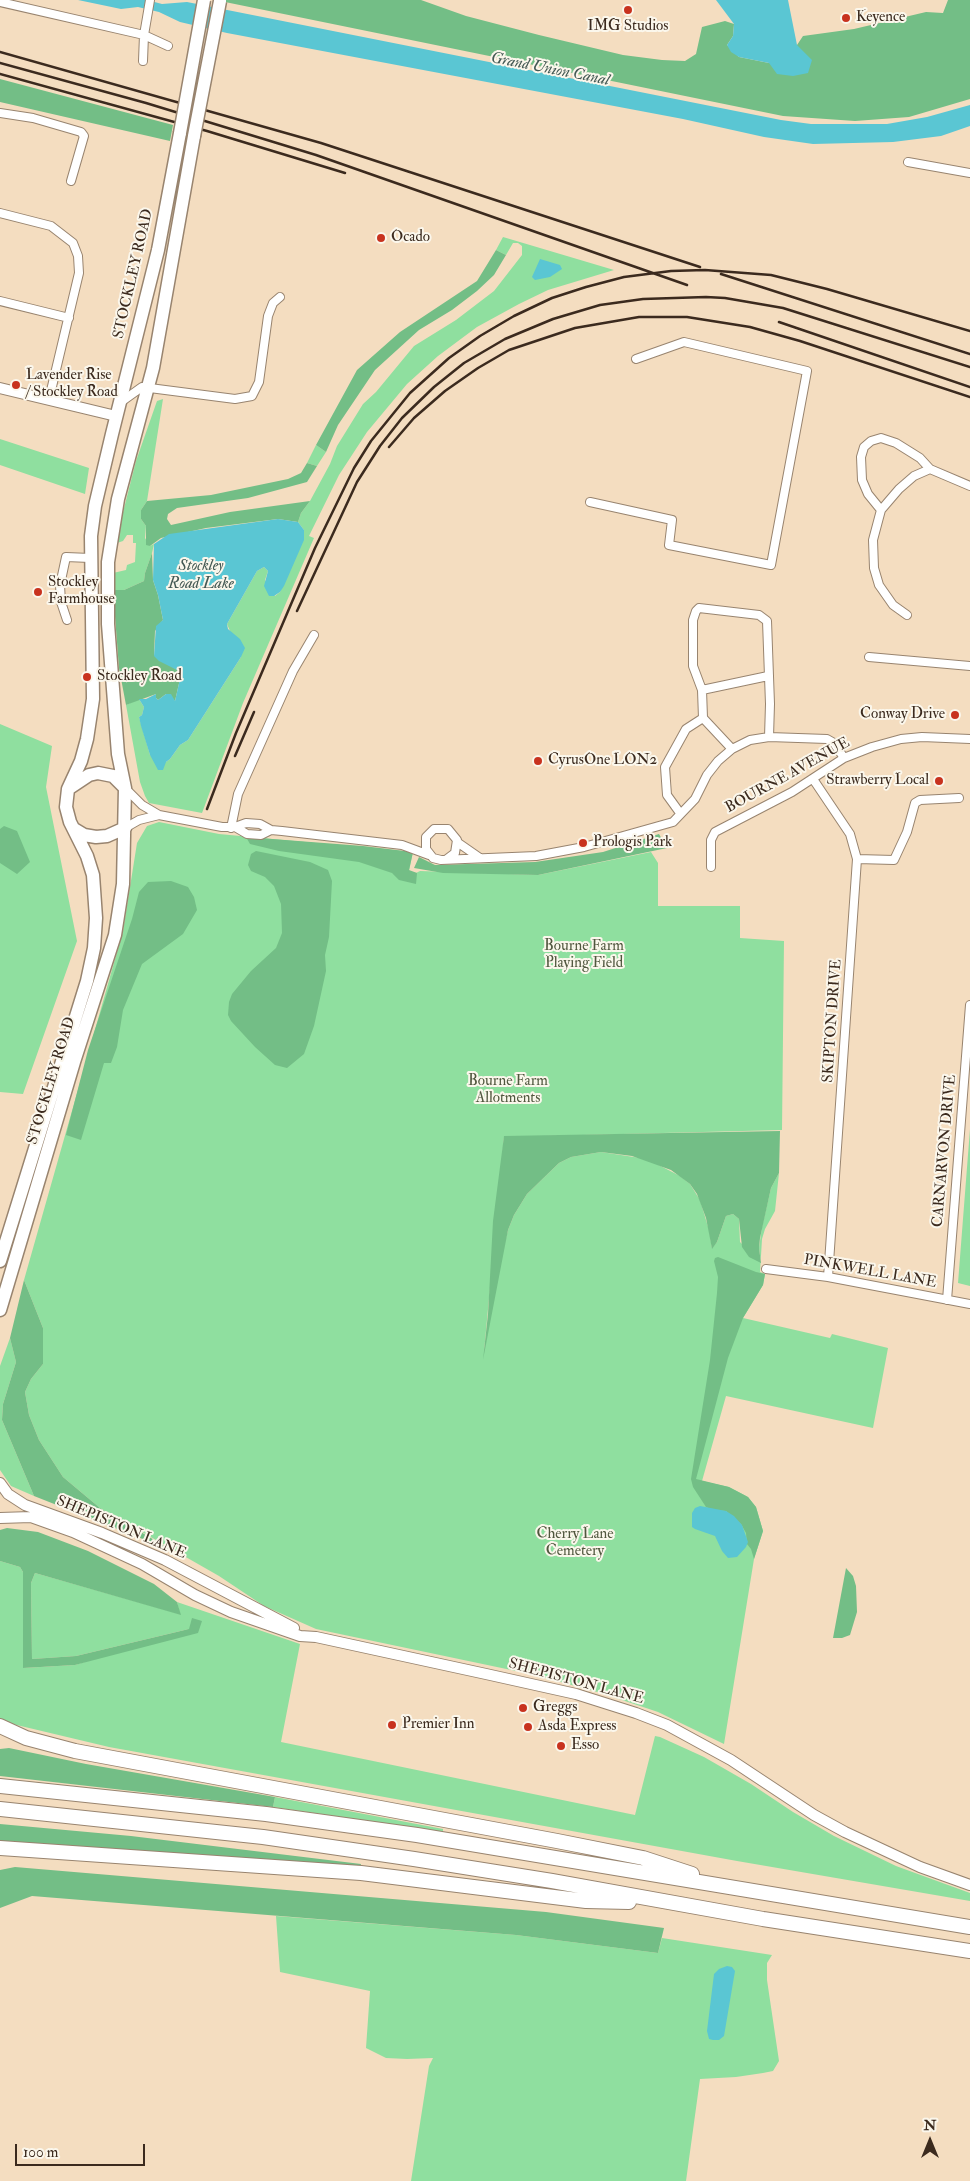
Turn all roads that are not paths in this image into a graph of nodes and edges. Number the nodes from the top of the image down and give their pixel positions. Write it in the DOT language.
graph roads {
  1 [pos="150,0"];
  2 [pos="204,0"];
  3 [pos="220,0"];
  4 [pos="0,2"];
  5 [pos="144,35"];
  6 [pos="168,46"];
  7 [pos="143,61"];
  8 [pos="0,113"];
  9 [pos="908,162"];
  10 [pos="970,173"];
  11 [pos="71,181"];
  12 [pos="0,213"];
  13 [pos="280,297"];
  14 [pos="0,301"];
  15 [pos="69,318"];
  16 [pos="636,359"];
  17 [pos="0,388"];
  18 [pos="149,388"];
  19 [pos="49,399"];
  20 [pos="120,403"];
  21 [pos="116,416"];
  22 [pos="930,469"];
  23 [pos="970,486"];
  24 [pos="590,502"];
  25 [pos="881,510"];
  26 [pos="90,558"];
  27 [pos="908,615"];
  28 [pos="67,620"];
  29 [pos="314,636"];
  30 [pos="869,657"];
  31 [pos="970,666"];
  32 [pos="768,676"];
  33 [pos="702,690"];
  34 [pos="703,718"];
  35 [pos="769,737"];
  36 [pos="970,739"];
  37 [pos="735,747"];
  38 [pos="844,758"];
  39 [pos="813,779"];
  40 [pos="126,788"];
  41 [pos="68,789"];
  42 [pos="959,798"];
  43 [pos="680,813"];
  44 [pos="160,814"];
  45 [pos="125,828"];
  46 [pos="233,828"];
  47 [pos="74,829"];
  48 [pos="425,842"];
  49 [pos="458,842"];
  50 [pos="402,845"];
  51 [pos="429,855"];
  52 [pos="480,858"];
  53 [pos="447,859"];
  54 [pos="857,859"];
  55 [pos="711,866"];
  56 [pos="970,1004"];
  57 [pos="0,1260"];
  58 [pos="766,1269"];
  59 [pos="828,1277"];
  60 [pos="946,1300"];
  61 [pos="970,1304"];
  62 [pos="0,1310"];
  63 [pos="0,1483"];
  64 [pos="0,1518"];
  65 [pos="316,1638"];
  66 [pos="0,1726"];
  67 [pos="0,1737"];
  68 [pos="75,1751"];
  69 [pos="5,1786"];
  70 [pos="5,1809"];
  71 [pos="0,1848"];
  72 [pos="63,1854"];
  73 [pos="0,1857"];
  74 [pos="970,1885"];
  75 [pos="743,1890"];
  76 [pos="675,1903"];
  77 [pos="970,1927"];
  78 [pos="970,1951"];
  1 -- 5 [label="street"];
  2 -- 20 [label="main road, STOCKLEY ROAD, bridge"];
  3 -- 18 [label="main road, STOCKLEY ROAD, bridge"];
  4 -- 5 [label="street"];
  5 -- 6 [label="street"];
  5 -- 7 [label="street"];
  8 -- 11 [label="street"];
  9 -- 10 [label="street"];
  12 -- 15 [label="street"];
  13 -- 18 [label="street"];
  14 -- 15 [label="street"];
  15 -- 19 [label="street"];
  16 -- 24 [label="street"];
  17 -- 19 [label="street"];
  18 -- 20 [label="street"];
  18 -- 40 [label="main road, STOCKLEY ROAD"];
  19 -- 21 [label="street"];
  20 -- 21 [label="main road, STOCKLEY ROAD"];
  21 -- 26 [label="main road, STOCKLEY ROAD"];
  22 -- 23 [label="street"];
  22 -- 25 [label="street"];
  22 -- 25 [label="street"];
  25 -- 27 [label="street"];
  26 -- 28 [label="street"];
  26 -- 41 [label="main road, STOCKLEY ROAD"];
  29 -- 46 [label="street"];
  30 -- 31 [label="street"];
  32 -- 33 [label="street"];
  32 -- 33 [label="street"];
  32 -- 35 [label="street"];
  33 -- 34 [label="street"];
  34 -- 37 [label="street"];
  34 -- 43 [label="street"];
  35 -- 37 [label="street"];
  35 -- 38 [label="street"];
  36 -- 38 [label="street, BOURNE AVENUE"];
  37 -- 43 [label="street"];
  38 -- 39 [label="street, BOURNE AVENUE"];
  39 -- 54 [label="street, SKIPTON DRIVE"];
  39 -- 55 [label="street, BOURNE AVENUE"];
  40 -- 41 [label="main road"];
  40 -- 44 [label="street"];
  40 -- 45 [label="main road, STOCKLEY ROAD"];
  41 -- 47 [label="main road, STOCKLEY ROAD"];
  42 -- 54 [label="street"];
  43 -- 52 [label="street"];
  44 -- 45 [label="street"];
  44 -- 46 [label="street"];
  45 -- 47 [label="main road"];
  45 -- 62 [label="main road, STOCKLEY ROAD"];
  46 -- 50 [label="street"];
  47 -- 57 [label="main road, STOCKLEY ROAD"];
  48 -- 49 [label="street"];
  48 -- 50 [label="street"];
  48 -- 51 [label="street"];
  49 -- 52 [label="street"];
  49 -- 53 [label="street"];
  50 -- 51 [label="street"];
  51 -- 53 [label="street"];
  52 -- 53 [label="street"];
  54 -- 59 [label="street, SKIPTON DRIVE"];
  56 -- 60 [label="street, CARNARVON DRIVE"];
  58 -- 59 [label="street, PINKWELL LANE"];
  59 -- 60 [label="street, PINKWELL LANE"];
  60 -- 61 [label="street, PINKWELL LANE"];
  63 -- 65 [label="street, SHEPISTON LANE"];
  64 -- 65 [label="street, SHEPISTON LANE"];
  65 -- 74 [label="street, SHEPISTON LANE"];
  66 -- 68 [label="highway"];
  67 -- 68 [label="highway"];
  68 -- 75 [label="highway"];
  69 -- 75 [label="highway"];
  70 -- 76 [label="highway"];
  71 -- 72 [label="highway"];
  72 -- 73 [label="highway"];
  72 -- 76 [label="highway"];
  75 -- 77 [label="highway"];
  76 -- 78 [label="highway"];
}
